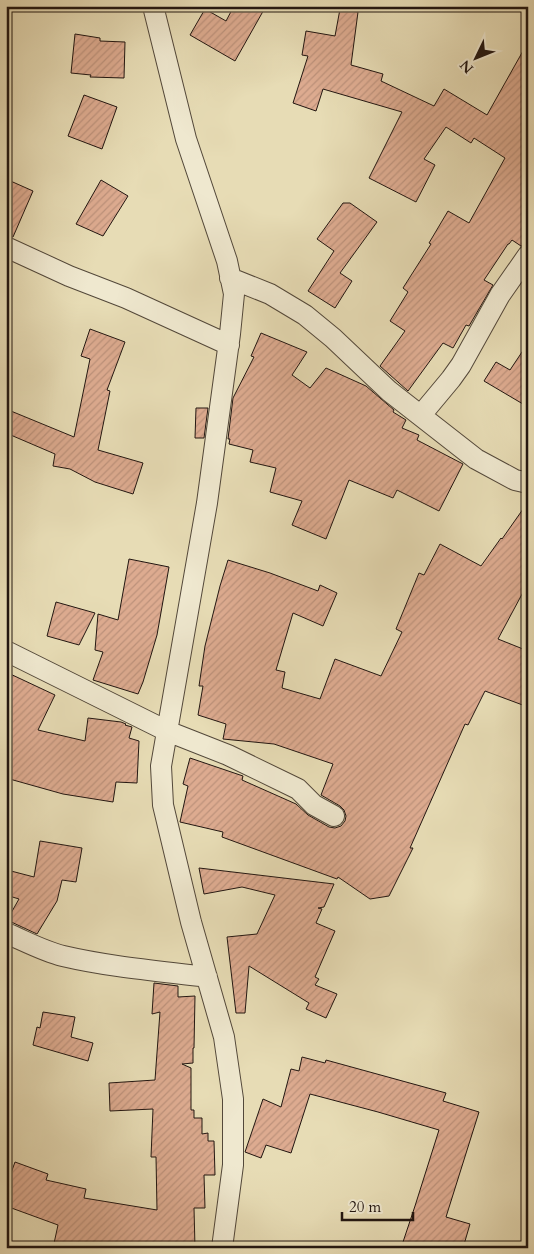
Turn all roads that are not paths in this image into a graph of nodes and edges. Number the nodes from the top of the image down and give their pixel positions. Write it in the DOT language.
graph roads {
  1 [pos="152,6"];
  2 [pos="6,247"];
  3 [pos="528,255"];
  4 [pos="230,278"];
  5 [pos="229,345"];
  6 [pos="421,415"];
  7 [pos="528,483"];
  8 [pos="6,651"];
  9 [pos="167,731"];
  10 [pos="334,816"];
  11 [pos="6,933"];
  12 [pos="207,977"];
  13 [pos="222,1248"];
  1 -- 4 [label="street"];
  2 -- 5 [label="street"];
  3 -- 6 [label="street"];
  4 -- 5 [label="street"];
  4 -- 6 [label="street"];
  5 -- 9 [label="street"];
  6 -- 7 [label="street"];
  8 -- 9 [label="street"];
  9 -- 10 [label="street"];
  9 -- 12 [label="street"];
  11 -- 12 [label="street"];
  12 -- 13 [label="street"];
}
